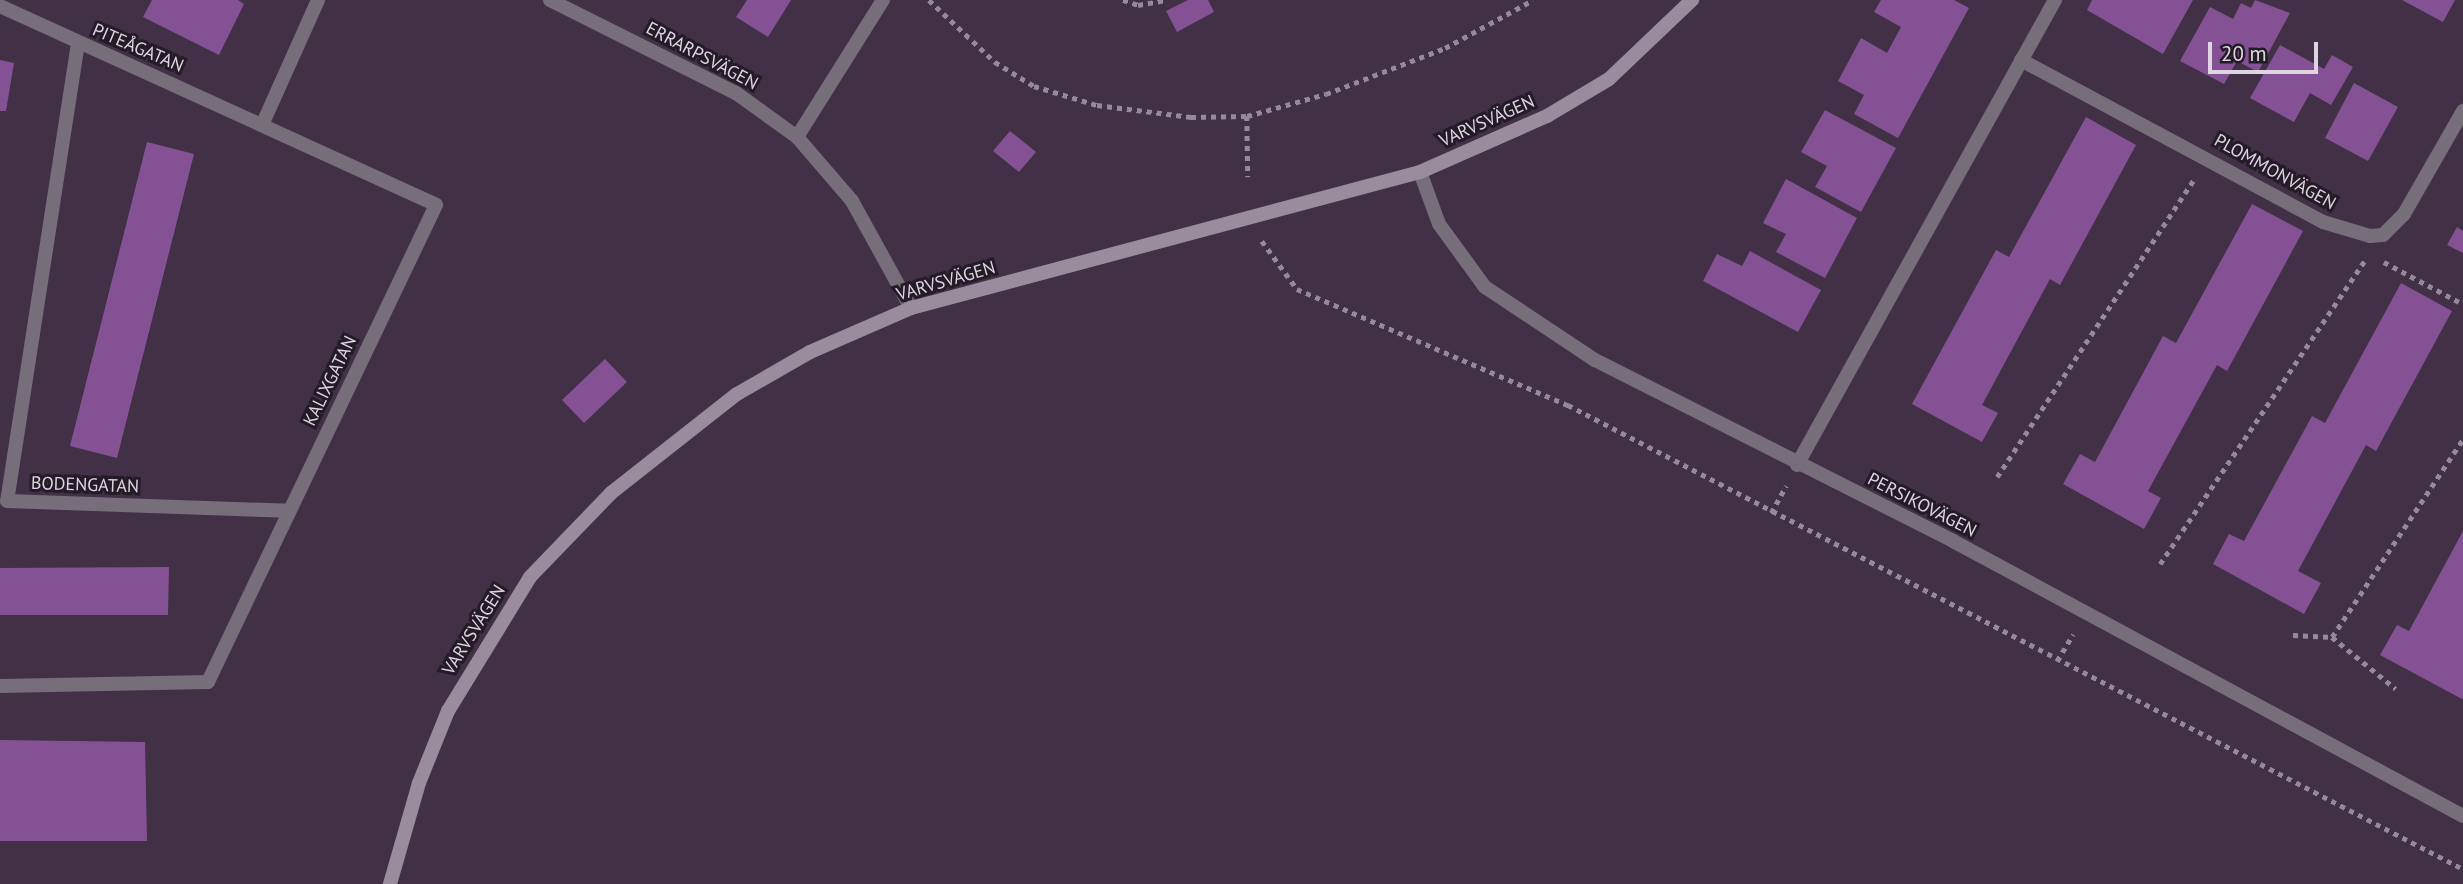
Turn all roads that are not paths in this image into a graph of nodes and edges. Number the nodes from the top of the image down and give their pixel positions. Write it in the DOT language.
graph roads {
  1 [pos="318,0"];
  2 [pos="550,0"];
  3 [pos="883,0"];
  4 [pos="1692,0"];
  5 [pos="2054,0"];
  6 [pos="0,6"];
  7 [pos="78,43"];
  8 [pos="2021,60"];
  9 [pos="2463,111"];
  10 [pos="262,123"];
  11 [pos="797,137"];
  12 [pos="1420,172"];
  13 [pos="911,308"];
  14 [pos="1797,465"];
  15 [pos="289,511"];
  16 [pos="0,686"];
  17 [pos="2463,816"];
  18 [pos="390,884"];
  1 -- 10 [label="street"];
  2 -- 11 [label="street, ERRARPSVÄGEN"];
  3 -- 11 [label="street"];
  4 -- 12 [label="street, VARVSVÄGEN"];
  5 -- 8 [label="street"];
  6 -- 7 [label="street, PITEÅGATAN"];
  7 -- 10 [label="street, PITEÅGATAN"];
  7 -- 15 [label="street, BODENGATAN"];
  8 -- 9 [label="street, PLOMMONVÄGEN"];
  8 -- 14 [label="street"];
  10 -- 15 [label="street, KALIXGATAN"];
  11 -- 13 [label="street, ERRARPSVÄGEN"];
  12 -- 13 [label="street, VARVSVÄGEN"];
  12 -- 14 [label="street, PERSIKOVÄGEN"];
  13 -- 18 [label="street, VARVSVÄGEN"];
  14 -- 17 [label="street, PERSIKOVÄGEN"];
  15 -- 16 [label="street, KALIXGATAN"];
}
